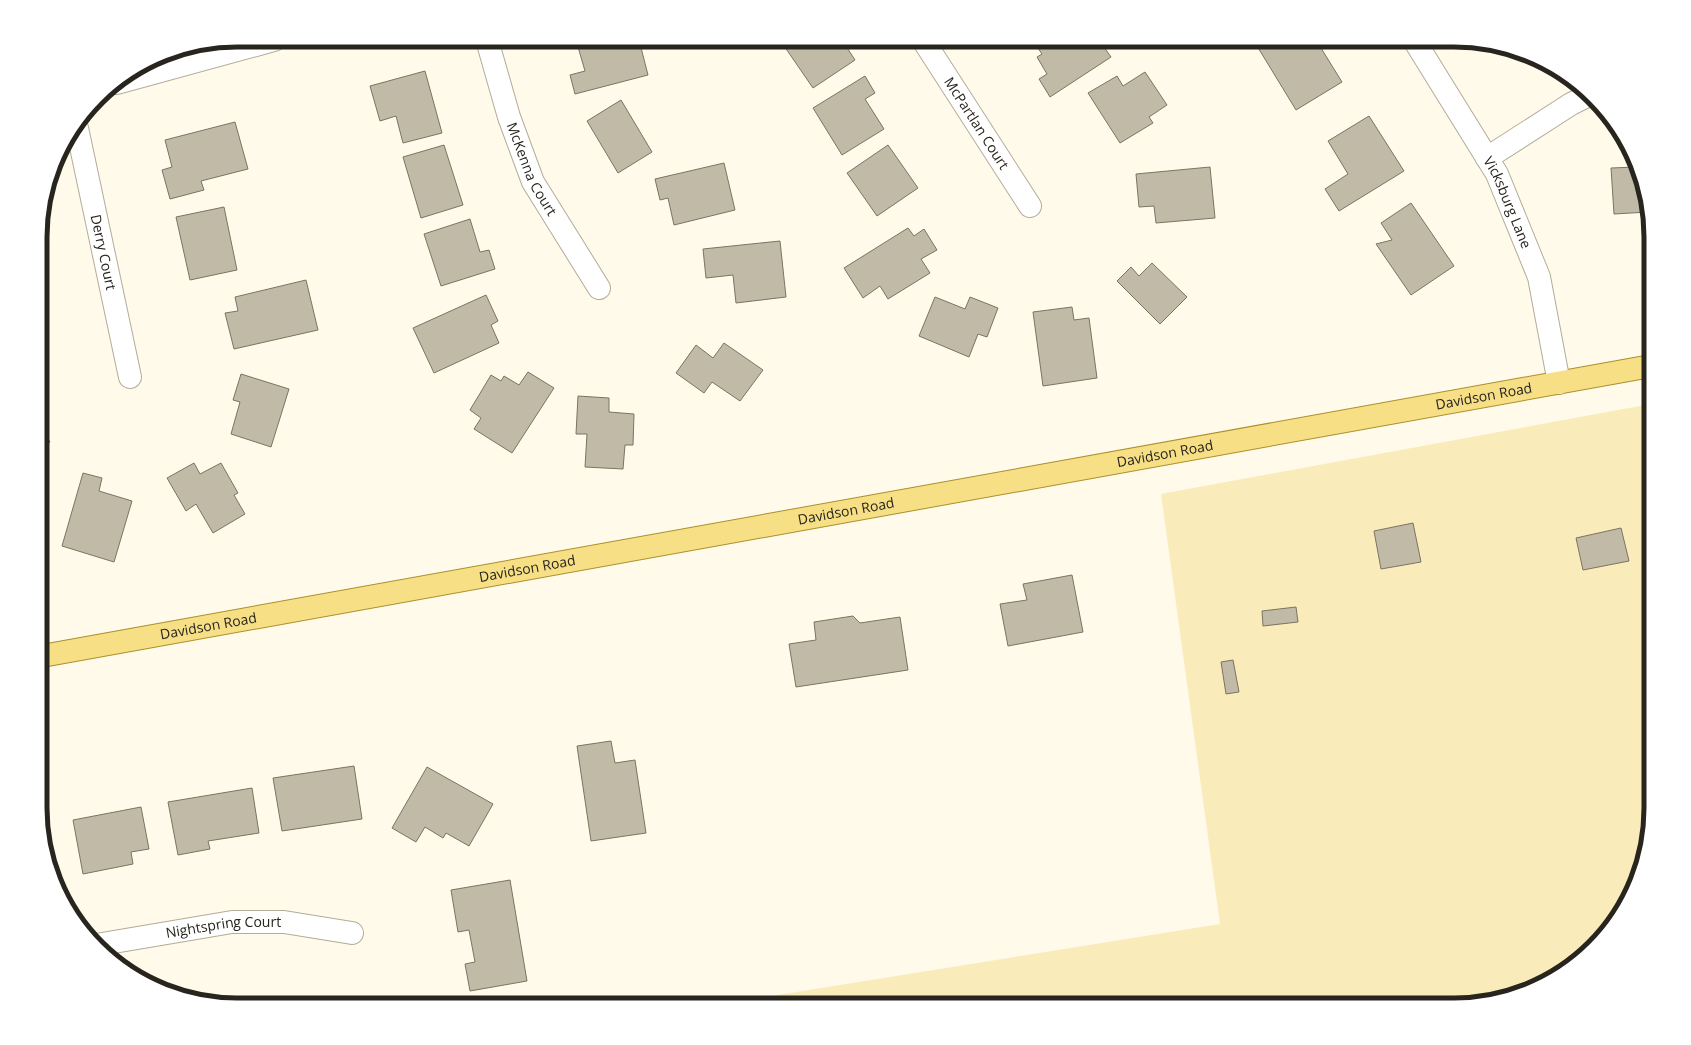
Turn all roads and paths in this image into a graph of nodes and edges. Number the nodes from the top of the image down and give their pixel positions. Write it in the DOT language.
graph roads {
  1 [pos="248,47"];
  2 [pos="489,47"];
  3 [pos="928,47"];
  4 [pos="1418,47"];
  5 [pos="132,79"];
  6 [pos="1583,98"];
  7 [pos="79,132"];
  8 [pos="1487,158"];
  9 [pos="1030,206"];
  10 [pos="599,288"];
  11 [pos="1644,367"];
  12 [pos="130,377"];
  13 [pos="1560,383"];
  14 [pos="47,655"];
  15 [pos="352,933"];
  16 [pos="105,944"];
  1 -- 5 [label="street"];
  2 -- 10 [label="street, McKenna Court"];
  3 -- 9 [label="street, McPartlan Court"];
  4 -- 8 [label="street, Vicksburg Lane"];
  6 -- 8 [label="street"];
  7 -- 12 [label="street, Derry Court"];
  8 -- 13 [label="street, Vicksburg Lane"];
  11 -- 13 [label="main road, Davidson Road"];
  13 -- 14 [label="main road, Davidson Road"];
  15 -- 16 [label="street, Nightspring Court"];
}
